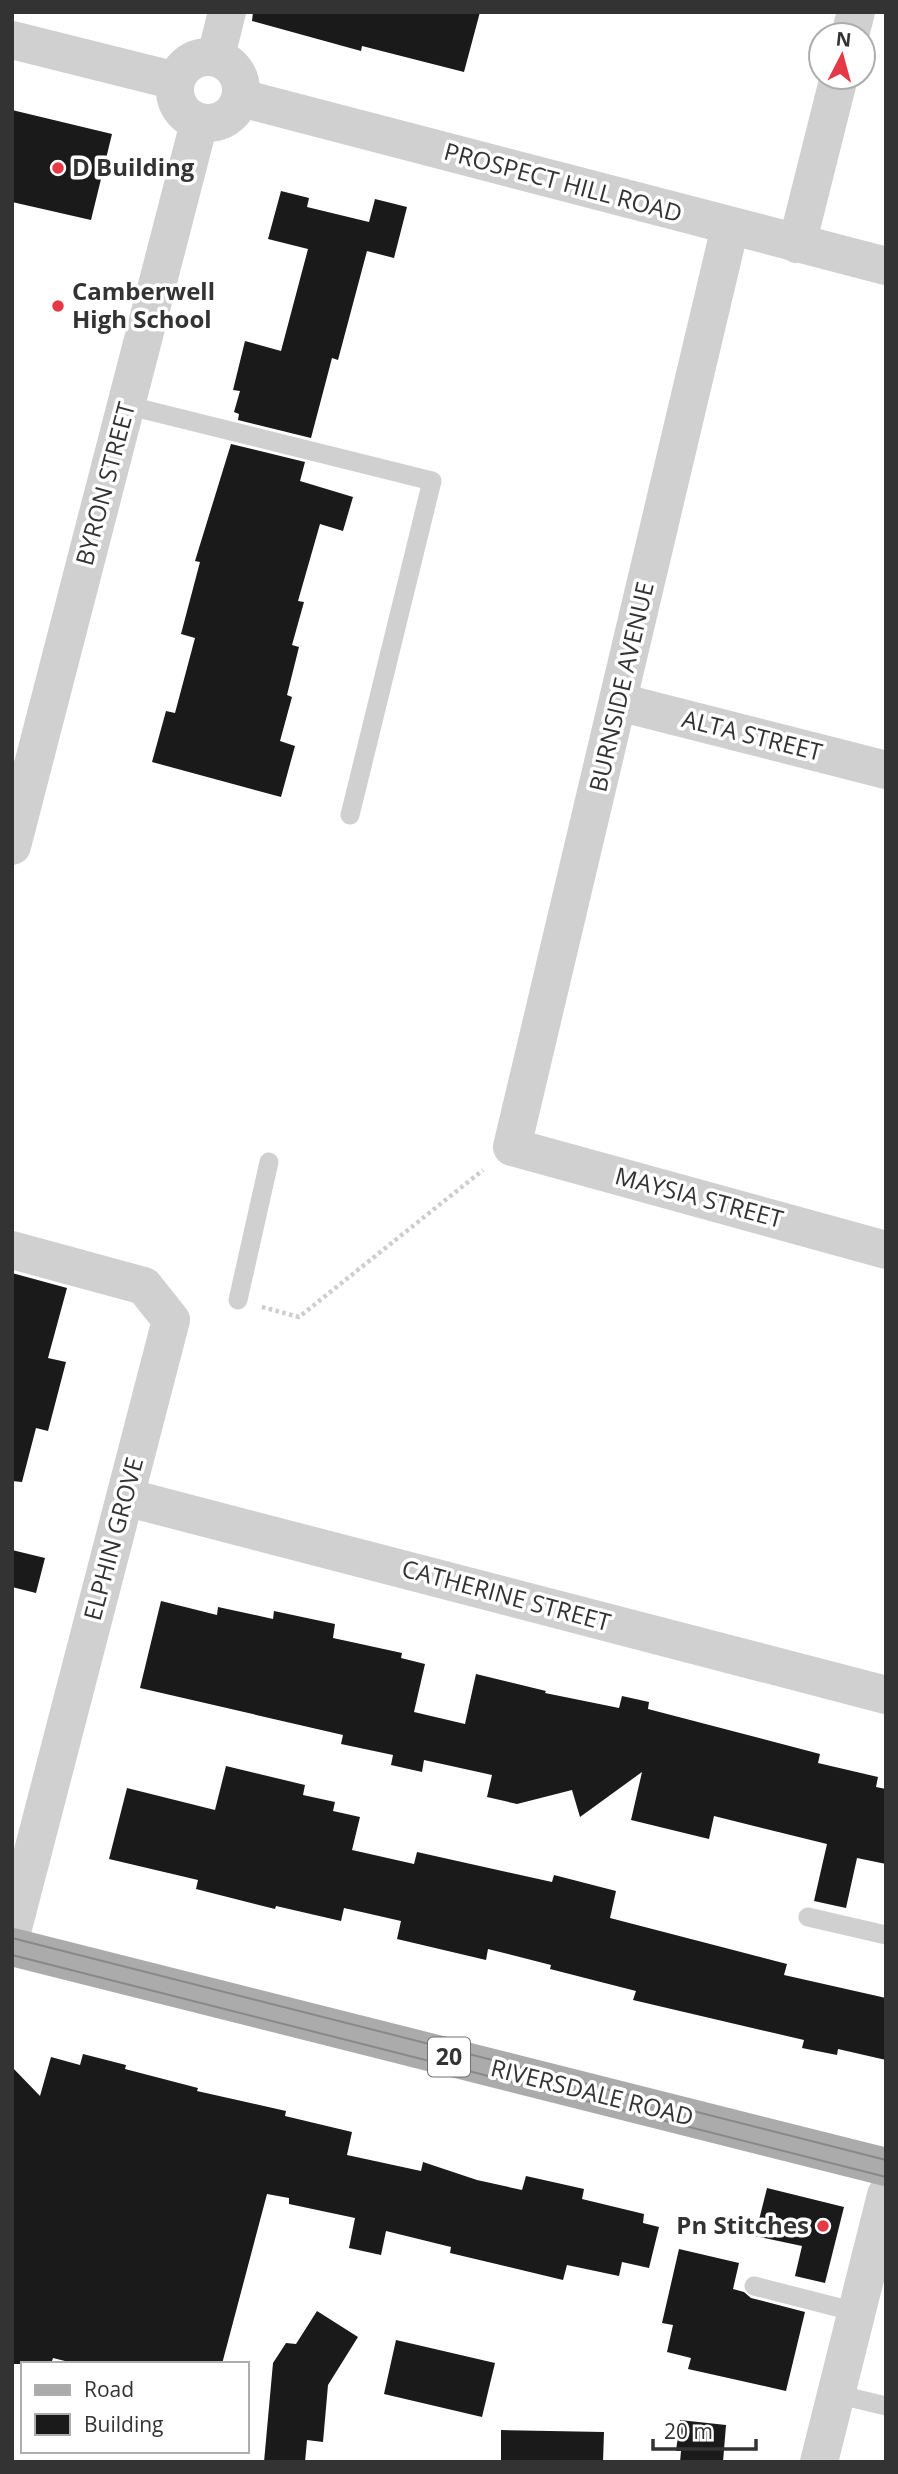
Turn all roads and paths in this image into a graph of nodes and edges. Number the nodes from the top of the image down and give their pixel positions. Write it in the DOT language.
graph roads {
  1 [pos="227,12"];
  2 [pos="12,40"];
  3 [pos="216,56"];
  4 [pos="176,81"];
  5 [pos="835,91"];
  6 [pos="241,98"];
  7 [pos="199,123"];
  8 [pos="730,227"];
  9 [pos="797,244"];
  10 [pos="886,266"];
  11 [pos="126,405"];
  12 [pos="619,702"];
  13 [pos="886,770"];
  14 [pos="350,814"];
  15 [pos="12,846"];
  16 [pos="512,1147"];
  17 [pos="269,1162"];
  18 [pos="886,1250"];
  19 [pos="12,1251"];
  20 [pos="238,1300"];
  21 [pos="125,1497"];
  22 [pos="886,1695"];
  23 [pos="808,1917"];
  24 [pos="12,1932"];
  25 [pos="886,1935"];
  26 [pos="12,1947"];
  27 [pos="886,2167"];
  28 [pos="886,2196"];
  29 [pos="754,2286"];
  30 [pos="856,2312"];
  31 [pos="836,2394"];
  32 [pos="886,2406"];
  33 [pos="819,2462"];
  1 -- 3 [label="street"];
  2 -- 4 [label="street"];
  3 -- 4 [label="street"];
  3 -- 6 [label="street"];
  4 -- 7 [label="street"];
  5 -- 9 [label="street"];
  6 -- 7 [label="street"];
  6 -- 8 [label="street, PROSPECT HILL ROAD"];
  7 -- 11 [label="street, BYRON STREET"];
  8 -- 9 [label="street, PROSPECT HILL ROAD"];
  8 -- 12 [label="street, BURNSIDE AVENUE"];
  9 -- 10 [label="street, PROSPECT HILL ROAD"];
  11 -- 14 [label="lane"];
  11 -- 15 [label="street, BYRON STREET"];
  12 -- 13 [label="street, ALTA STREET"];
  12 -- 16 [label="street, BURNSIDE AVENUE"];
  16 -- 18 [label="street, MAYSIA STREET"];
  16 -- 20 [label="path"];
  17 -- 20 [label="lane"];
  19 -- 21 [label="street, ELPHIN GROVE"];
  21 -- 22 [label="street, CATHERINE STREET"];
  21 -- 24 [label="street, ELPHIN GROVE"];
  23 -- 25 [label="lane"];
  26 -- 27 [label="main road, RIVERSDALE ROAD / 20"];
  28 -- 30 [label="street"];
  29 -- 30 [label="lane"];
  30 -- 31 [label="street"];
  31 -- 32 [label="lane"];
  31 -- 33 [label="street"];
}
